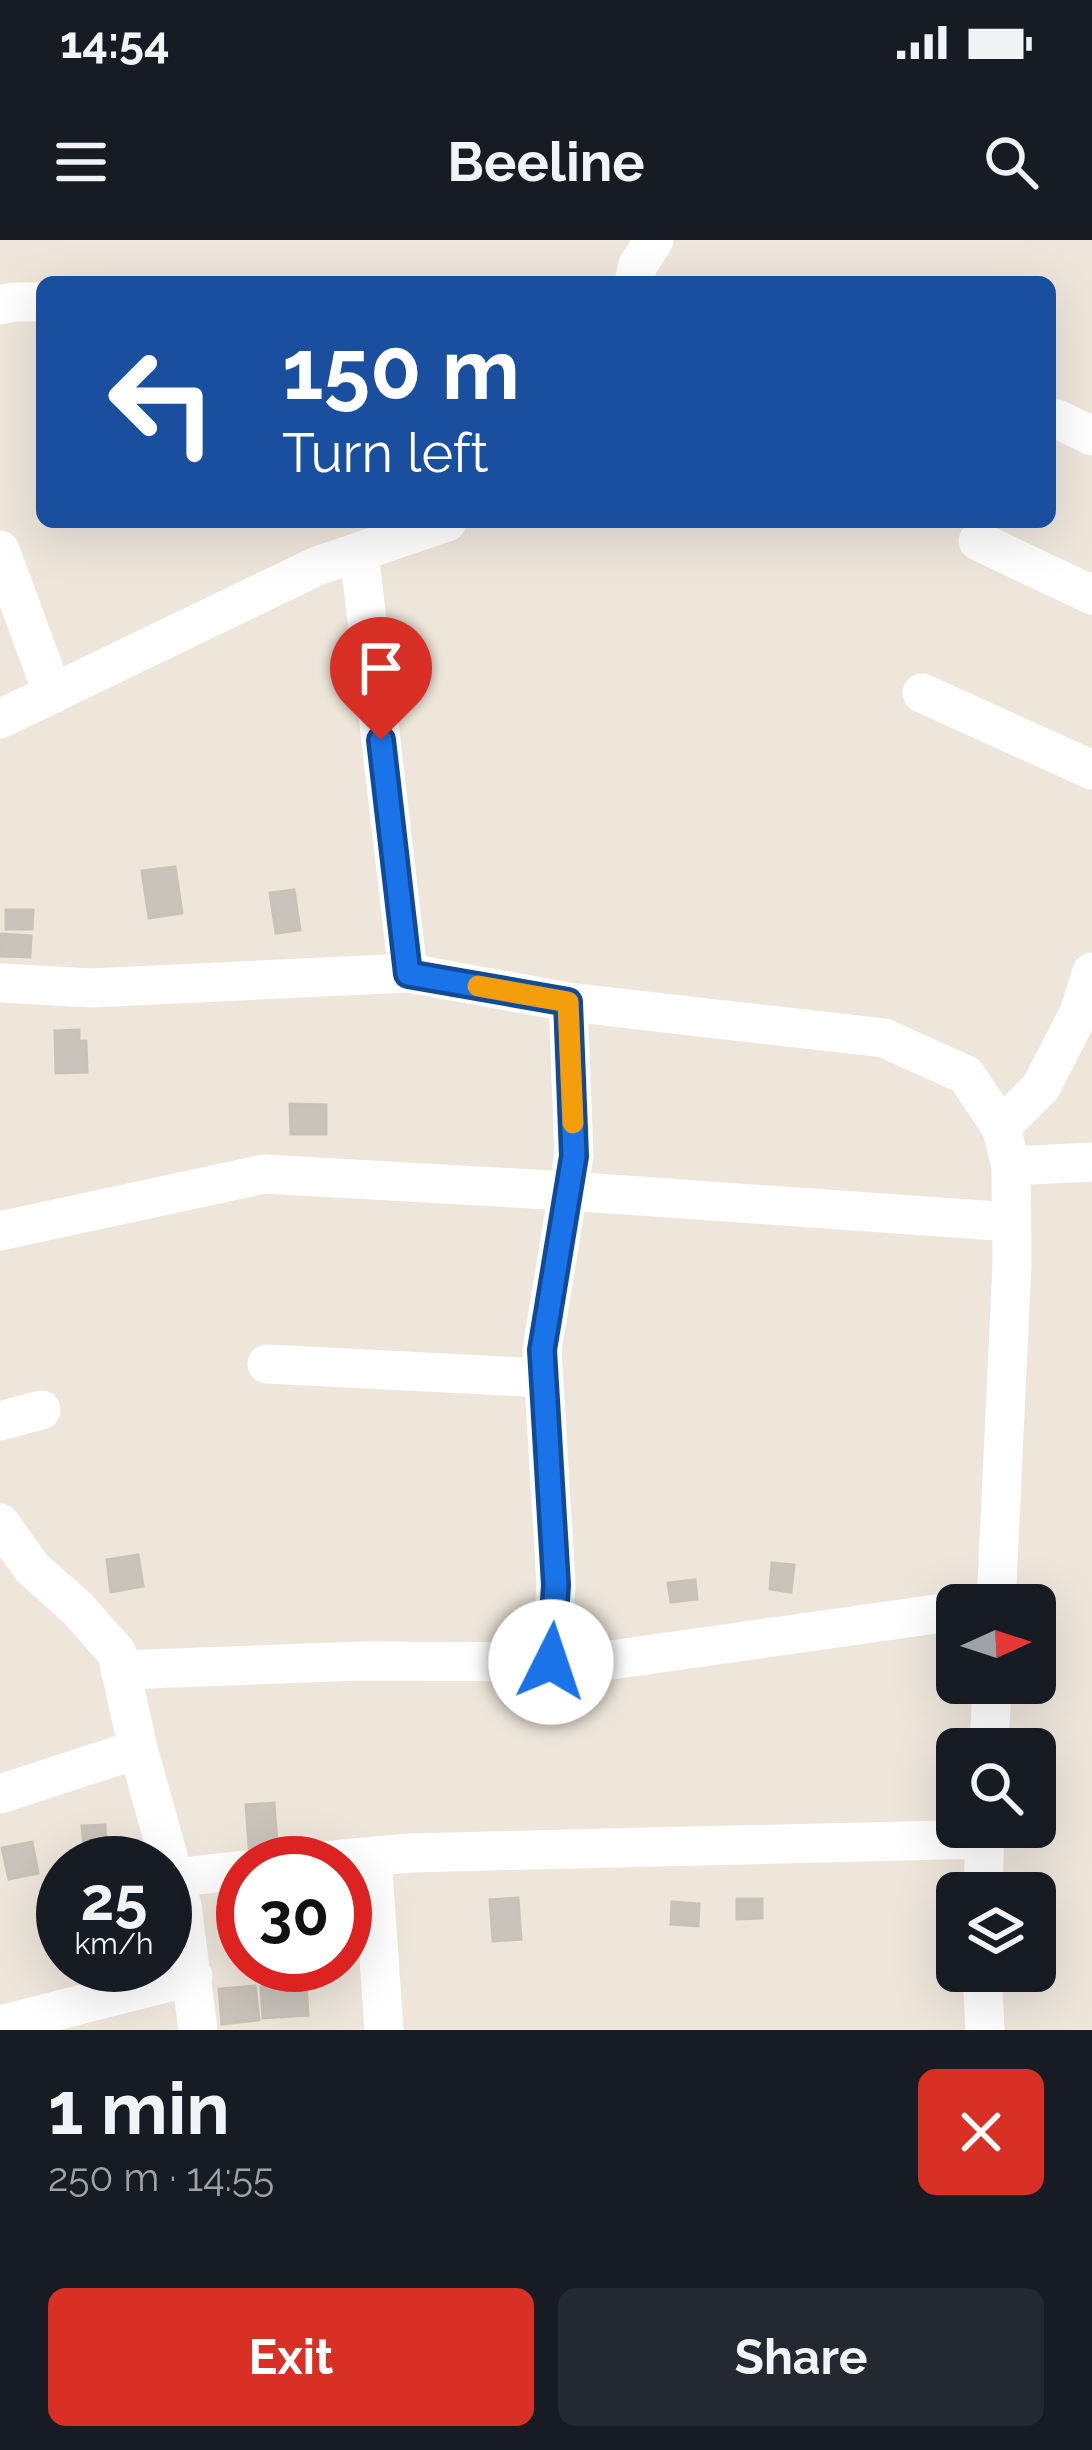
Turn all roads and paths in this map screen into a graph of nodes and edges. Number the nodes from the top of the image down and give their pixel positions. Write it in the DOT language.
graph roads {
  1 [pos="36,302"];
  2 [pos="0,305"];
  3 [pos="429,528"];
  4 [pos="977,542"];
  5 [pos="0,550"];
  6 [pos="359,552"];
  7 [pos="1092,595"];
  8 [pos="922,693"];
  9 [pos="53,694"];
  10 [pos="0,719"];
  11 [pos="1092,770"];
  12 [pos="1092,972"];
  13 [pos="408,974"];
  14 [pos="0,983"];
  15 [pos="568,1002"];
  16 [pos="1000,1127"];
  17 [pos="1092,1162"];
  18 [pos="1011,1166"];
  19 [pos="568,1191"];
  20 [pos="1011,1222"];
  21 [pos="0,1231"];
  22 [pos="267,1364"];
  23 [pos="543,1378"];
  24 [pos="41,1410"];
  25 [pos="0,1421"];
  26 [pos="0,1523"];
  27 [pos="16,1575"];
  28 [pos="997,1584"];
  29 [pos="936,1614"];
  30 [pos="551,1662"];
  31 [pos="120,1670"];
  32 [pos="138,1749"];
  33 [pos="0,1794"];
  34 [pos="936,1835"];
  35 [pos="162,1836"];
  36 [pos="372,1857"];
  37 [pos="192,1971"];
  38 [pos="193,1976"];
  39 [pos="983,1992"];
  40 [pos="0,2026"];
  41 [pos="198,2030"];
  42 [pos="384,2030"];
  43 [pos="985,2030"];
  1 -- 2 [label="street"];
  3 -- 6 [label="street"];
  4 -- 7 [label="street"];
  5 -- 9 [label="street"];
  6 -- 9 [label="street"];
  6 -- 13 [label="street"];
  8 -- 11 [label="street"];
  9 -- 10 [label="street"];
  12 -- 16 [label="street"];
  13 -- 14 [label="street"];
  13 -- 15 [label="street"];
  15 -- 16 [label="street"];
  15 -- 19 [label="street"];
  16 -- 18 [label="street"];
  17 -- 18 [label="street"];
  18 -- 20 [label="street"];
  19 -- 20 [label="street"];
  19 -- 21 [label="street"];
  19 -- 23 [label="street"];
  20 -- 28 [label="street"];
  22 -- 23 [label="street"];
  23 -- 30 [label="street"];
  24 -- 25 [label="street"];
  26 -- 27 [label="street"];
  27 -- 31 [label="street"];
  29 -- 30 [label="street"];
  30 -- 31 [label="street"];
  31 -- 32 [label="street"];
  32 -- 33 [label="street"];
  32 -- 35 [label="street"];
  34 -- 36 [label="street"];
  36 -- 42 [label="street"];
  37 -- 38 [label="street"];
  38 -- 40 [label="street"];
  38 -- 41 [label="street"];
  39 -- 43 [label="street"];
}
